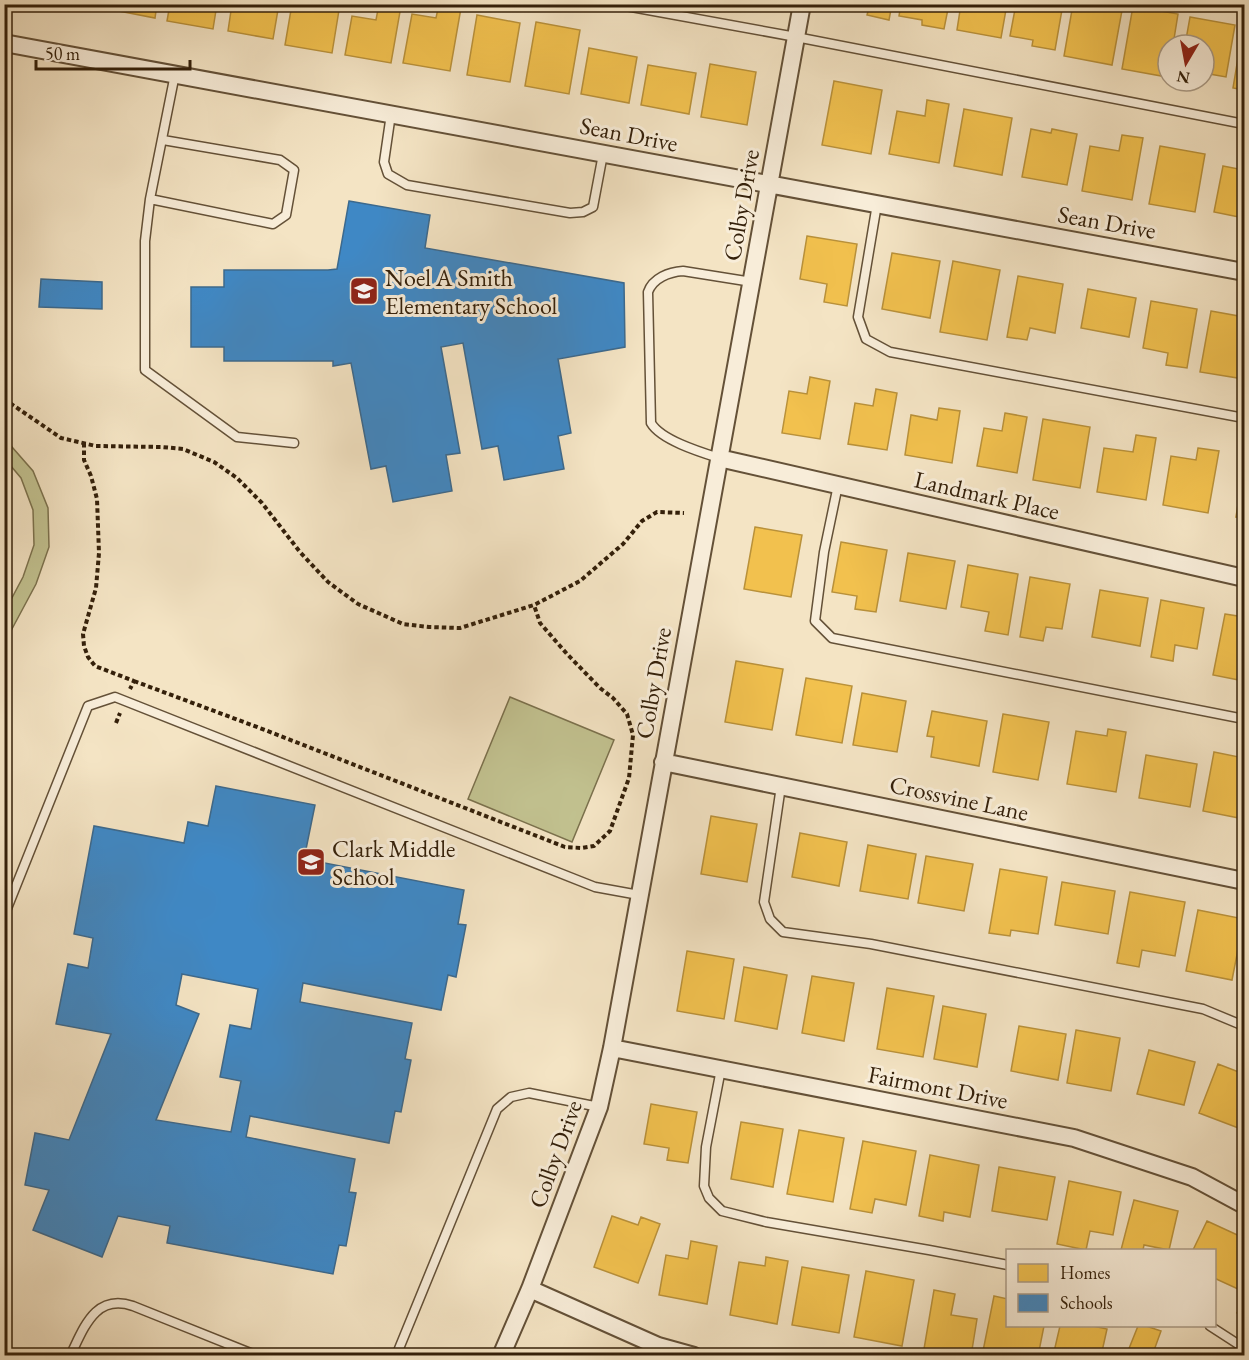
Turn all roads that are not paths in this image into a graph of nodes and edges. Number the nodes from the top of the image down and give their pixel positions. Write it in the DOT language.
graph roads {
  1 [pos="615,4"];
  2 [pos="802,4"];
  3 [pos="796,37"];
  4 [pos="4,43"];
  5 [pos="175,74"];
  6 [pos="391,114"];
  7 [pos="1245,124"];
  8 [pos="163,140"];
  9 [pos="603,154"];
  10 [pos="770,184"];
  11 [pos="150,199"];
  12 [pos="877,204"];
  13 [pos="1245,272"];
  14 [pos="752,282"];
  15 [pos="1245,418"];
  16 [pos="294,442"];
  17 [pos="719,458"];
  18 [pos="838,485"];
  19 [pos="1245,578"];
  20 [pos="1245,719"];
  21 [pos="663,762"];
  22 [pos="781,786"];
  23 [pos="1245,881"];
  24 [pos="639,896"];
  25 [pos="4,916"];
  26 [pos="1245,1026"];
  27 [pos="612,1048"];
  28 [pos="721,1069"];
  29 [pos="599,1107"];
  30 [pos="1245,1205"];
  31 [pos="1006,1265"];
  32 [pos="530,1289"];
  33 [pos="1212,1327"];
  34 [pos="1245,1347"];
  35 [pos="675,1354"];
  36 [pos="70,1356"];
  37 [pos="258,1356"];
  38 [pos="396,1356"];
  39 [pos="501,1356"];
  40 [pos="694,1356"];
  1 -- 3 [label="lane"];
  2 -- 3 [label="street, Colby Drive"];
  3 -- 7 [label="lane"];
  3 -- 10 [label="street, Colby Drive"];
  4 -- 5 [label="street, Sean Drive"];
  5 -- 6 [label="street, Sean Drive"];
  5 -- 8 [label="lane"];
  6 -- 9 [label="street, Sean Drive"];
  6 -- 9 [label="lane"];
  8 -- 11 [label="lane"];
  8 -- 11 [label="lane"];
  9 -- 10 [label="street, Sean Drive"];
  10 -- 12 [label="street, Sean Drive"];
  10 -- 14 [label="street, Colby Drive"];
  11 -- 16 [label="lane"];
  12 -- 13 [label="street, Sean Drive"];
  12 -- 15 [label="lane"];
  14 -- 17 [label="street, Colby Drive"];
  14 -- 17 [label="lane"];
  17 -- 18 [label="street, Landmark Place"];
  17 -- 21 [label="street, Colby Drive"];
  18 -- 19 [label="street, Landmark Place"];
  18 -- 20 [label="lane"];
  21 -- 22 [label="street, Crossvine Lane"];
  21 -- 24 [label="street, Colby Drive"];
  22 -- 23 [label="street, Crossvine Lane"];
  22 -- 26 [label="lane"];
  24 -- 25 [label="lane"];
  24 -- 27 [label="street, Colby Drive"];
  27 -- 28 [label="street, Fairmont Drive"];
  27 -- 29 [label="street, Colby Drive"];
  28 -- 30 [label="street, Fairmont Drive"];
  28 -- 31 [label="lane"];
  29 -- 32 [label="street, Colby Drive"];
  29 -- 38 [label="lane"];
  32 -- 35 [label="street"];
  32 -- 39 [label="street, Colby Drive"];
  33 -- 34 [label="lane"];
  35 -- 40 [label="street"];
  36 -- 37 [label="lane"];
}
